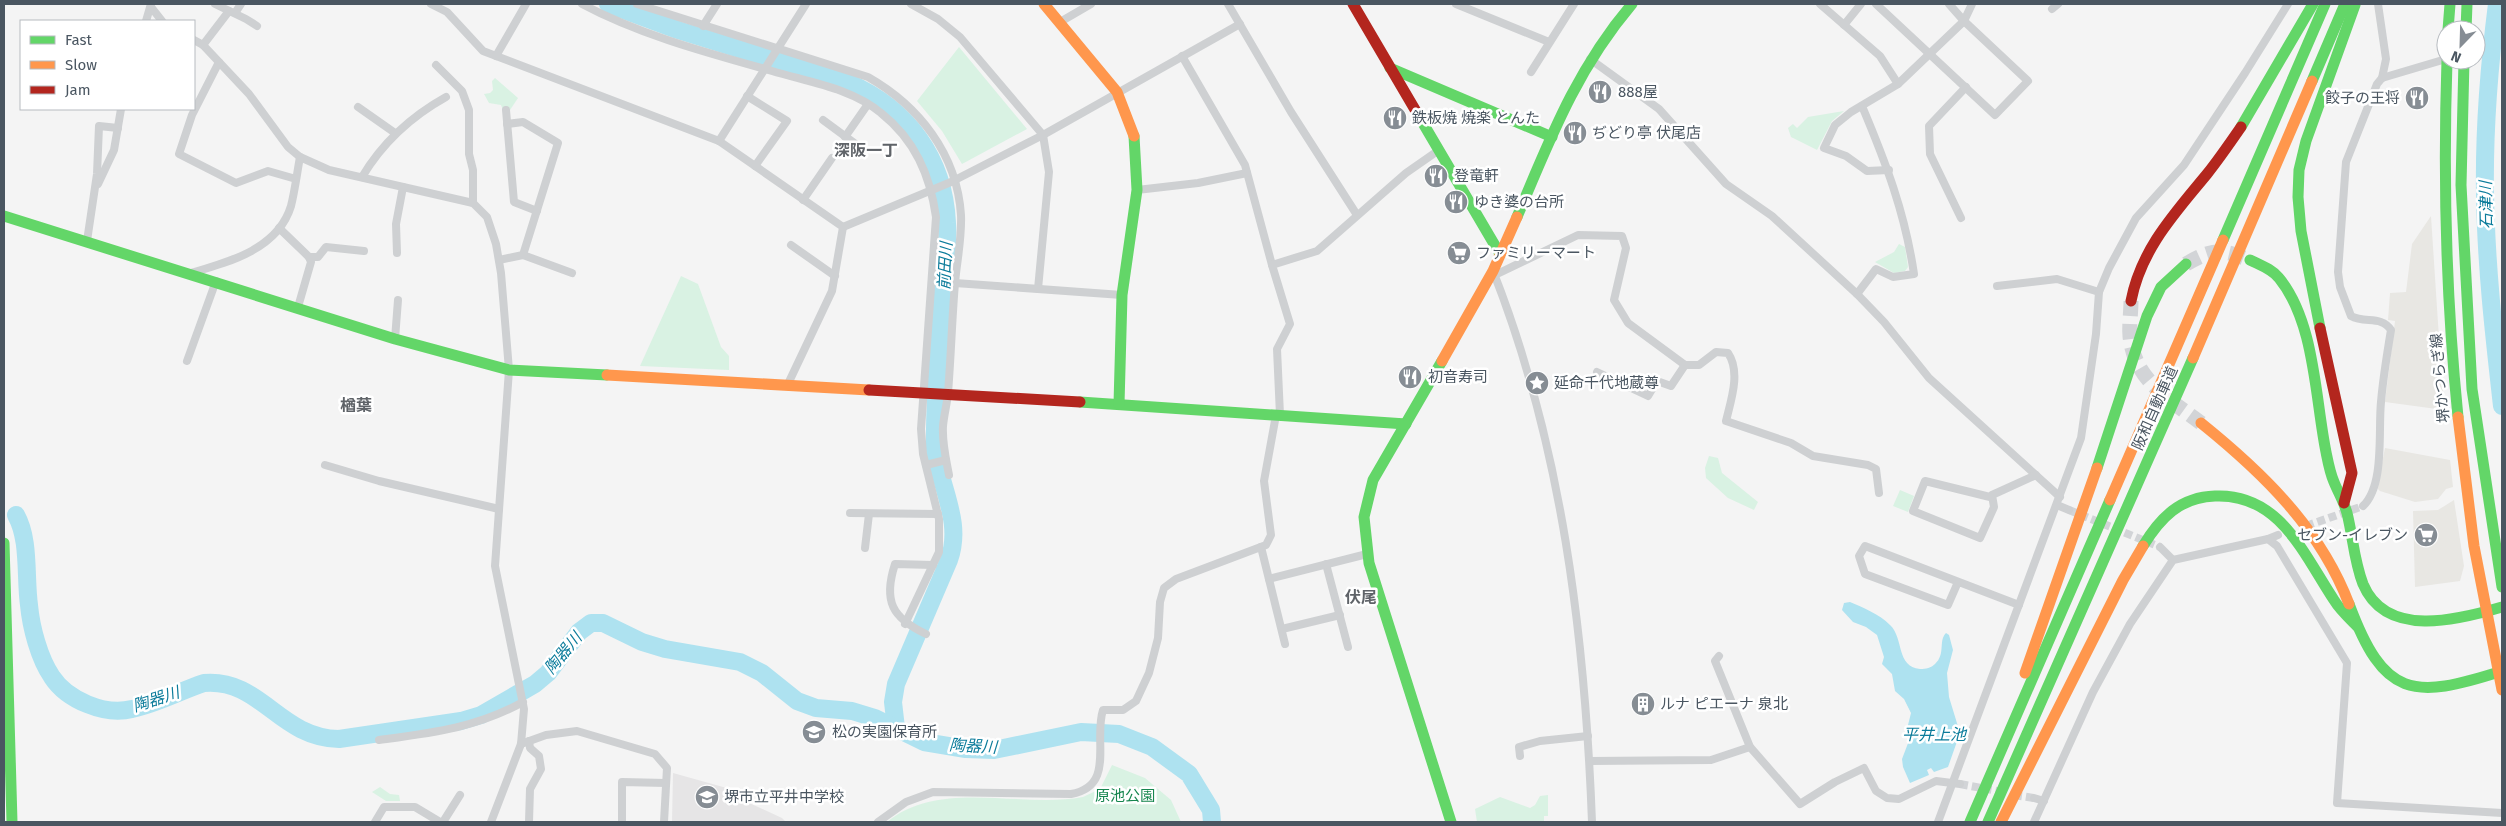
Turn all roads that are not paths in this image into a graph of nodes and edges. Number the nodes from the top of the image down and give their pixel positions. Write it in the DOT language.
graph roads {
  1 [pos="215,4"];
  2 [pos="241,4"];
  3 [pos="431,4"];
  4 [pos="526,4"];
  5 [pos="582,4"];
  6 [pos="637,4"];
  7 [pos="717,4"];
  8 [pos="806,4"];
  9 [pos="911,4"];
  10 [pos="1044,4"];
  11 [pos="1091,4"];
  12 [pos="1228,4"];
  13 [pos="1353,4"];
  14 [pos="1456,4"];
  15 [pos="1574,4"];
  16 [pos="1632,4"];
  17 [pos="1820,4"];
  18 [pos="1861,4"];
  19 [pos="1876,4"];
  20 [pos="1949,4"];
  21 [pos="1972,4"];
  22 [pos="2288,4"];
  23 [pos="2314,4"];
  24 [pos="2324,4"];
  25 [pos="2345,4"];
  26 [pos="2355,4"];
  27 [pos="2378,4"];
  28 [pos="2450,4"];
  29 [pos="2467,4"];
  30 [pos="151,5"];
  31 [pos="232,12"];
  32 [pos="146,20"];
  33 [pos="161,20"];
  34 [pos="2449,20"];
  35 [pos="2466,20"];
  36 [pos="1964,21"];
  37 [pos="1060,22"];
  38 [pos="1240,24"];
  39 [pos="257,26"];
  40 [pos="704,26"];
  41 [pos="1844,26"];
  42 [pos="195,41"];
  43 [pos="1549,42"];
  44 [pos="203,45"];
  45 [pos="777,48"];
  46 [pos="1931,53"];
  47 [pos="496,56"];
  48 [pos="1182,56"];
  49 [pos="1590,59"];
  50 [pos="219,62"];
  51 [pos="2436,63"];
  52 [pos="436,65"];
  53 [pos="764,68"];
  54 [pos="1390,68"];
  55 [pos="2446,70"];
  56 [pos="2464,70"];
  57 [pos="1531,72"];
  58 [pos="2382,78"];
  59 [pos="1898,84"];
  60 [pos="1966,87"];
  61 [pos="1117,92"];
  62 [pos="446,96"];
  63 [pos="747,96"];
  64 [pos="868,104"];
  65 [pos="1862,106"];
  66 [pos="358,107"];
  67 [pos="195,109"];
  68 [pos="121,110"];
  69 [pos="195,110"];
  70 [pos="506,110"];
  71 [pos="823,120"];
  72 [pos="507,124"];
  73 [pos="118,128"];
  74 [pos="395,133"];
  75 [pos="1043,135"];
  76 [pos="846,137"];
  77 [pos="1552,137"];
  78 [pos="719,141"];
  79 [pos="861,148"];
  80 [pos="1439,150"];
  81 [pos="300,157"];
  82 [pos="832,158"];
  83 [pos="755,166"];
  84 [pos="1889,170"];
  85 [pos="1247,173"];
  86 [pos="362,178"];
  87 [pos="296,179"];
  88 [pos="954,181"];
  89 [pos="403,187"];
  90 [pos="1136,190"];
  91 [pos="94,192"];
  92 [pos="933,192"];
  93 [pos="803,200"];
  94 [pos="473,204"];
  95 [pos="537,211"];
  96 [pos="1357,215"];
  97 [pos="4,216"];
  98 [pos="1961,218"];
  99 [pos="843,227"];
  100 [pos="279,228"];
  101 [pos="87,241"];
  102 [pos="791,245"];
  103 [pos="364,251"];
  104 [pos="397,253"];
  105 [pos="1500,254"];
  106 [pos="523,255"];
  107 [pos="310,257"];
  108 [pos="499,260"];
  109 [pos="2250,260"];
  110 [pos="2186,264"];
  111 [pos="1272,265"];
  112 [pos="191,273"];
  113 [pos="572,273"];
  114 [pos="1494,273"];
  115 [pos="835,276"];
  116 [pos="216,281"];
  117 [pos="955,283"];
  118 [pos="1997,286"];
  119 [pos="1038,289"];
  120 [pos="2099,292"];
  121 [pos="1856,294"];
  122 [pos="1122,295"];
  123 [pos="398,300"];
  124 [pos="2131,301"];
  125 [pos="298,308"];
  126 [pos="395,339"];
  127 [pos="187,361"];
  128 [pos="1685,365"];
  129 [pos="509,370"];
  130 [pos="1597,372"];
  131 [pos="788,386"];
  132 [pos="924,392"];
  133 [pos="947,394"];
  134 [pos="1119,404"];
  135 [pos="1278,415"];
  136 [pos="2201,423"];
  137 [pos="1406,424"];
  138 [pos="946,460"];
  139 [pos="325,465"];
  140 [pos="926,465"];
  141 [pos="950,475"];
  142 [pos="2036,475"];
  143 [pos="1879,493"];
  144 [pos="1992,495"];
  145 [pos="2060,497"];
  146 [pos="2344,503"];
  147 [pos="2057,505"];
  148 [pos="2364,506"];
  149 [pos="499,508"];
  150 [pos="2069,510"];
  151 [pos="850,513"];
  152 [pos="869,514"];
  153 [pos="938,514"];
  154 [pos="2278,536"];
  155 [pos="2268,539"];
  156 [pos="4,543"];
  157 [pos="1261,547"];
  158 [pos="2160,547"];
  159 [pos="865,548"];
  160 [pos="1367,554"];
  161 [pos="2173,560"];
  162 [pos="1326,564"];
  163 [pos="933,565"];
  164 [pos="1269,579"];
  165 [pos="1958,582"];
  166 [pos="2502,587"];
  167 [pos="2019,605"];
  168 [pos="2502,607"];
  169 [pos="2486,612"];
  170 [pos="1340,615"];
  171 [pos="905,624"];
  172 [pos="2357,626"];
  173 [pos="1282,629"];
  174 [pos="926,634"];
  175 [pos="1285,644"];
  176 [pos="1348,647"];
  177 [pos="1719,656"];
  178 [pos="2501,672"];
  179 [pos="2502,690"];
  180 [pos="522,700"];
  181 [pos="1588,736"];
  182 [pos="379,740"];
  183 [pos="525,743"];
  184 [pos="1750,747"];
  185 [pos="1520,756"];
  186 [pos="1590,761"];
  187 [pos="666,783"];
  188 [pos="1952,783"];
  189 [pos="1960,784"];
  190 [pos="460,795"];
  191 [pos="2034,798"];
  192 [pos="2044,801"];
  193 [pos="2502,813"];
  194 [pos="1971,819"];
  195 [pos="12,822"];
  196 [pos="375,822"];
  197 [pos="441,822"];
  198 [pos="491,822"];
  199 [pos="529,822"];
  200 [pos="622,822"];
  201 [pos="664,822"];
  202 [pos="878,822"];
  203 [pos="1451,822"];
  204 [pos="1592,822"];
  205 [pos="1938,822"];
  206 [pos="1988,822"];
  207 [pos="2001,822"];
  208 [pos="2034,822"];
  1 -- 31 [label="street"];
  2 -- 31 [label="street"];
  3 -- 47 [label="street"];
  4 -- 47 [label="street"];
  5 -- 53 [label="street"];
  6 -- 40 [label="street"];
  7 -- 40 [label="street"];
  8 -- 45 [label="street"];
  9 -- 75 [label="street"];
  10 -- 37 [label="main road"];
  11 -- 37 [label="street"];
  12 -- 38 [label="street"];
  13 -- 54 [label="main road"];
  14 -- 43 [label="street"];
  15 -- 43 [label="street"];
  16 -- 49 [label="main road"];
  17 -- 41 [label="street"];
  18 -- 41 [label="street"];
  19 -- 46 [label="street"];
  20 -- 36 [label="street"];
  21 -- 36 [label="street"];
  22 -- 120 [label="street"];
  23 -- 124 [label="main road"];
  24 -- 194 [label="main road, 阪和自動車道"];
  25 -- 206 [label="main road, 阪和自動車道"];
  26 -- 146 [label="main road"];
  27 -- 58 [label="street"];
  28 -- 34 [label="main road"];
  29 -- 35 [label="main road"];
  30 -- 32 [label="street"];
  30 -- 33 [label="street"];
  31 -- 39 [label="street"];
  31 -- 44 [label="street"];
  36 -- 46 [label="street"];
  36 -- 60 [label="street"];
  37 -- 61 [label="main road"];
  38 -- 48 [label="street"];
  38 -- 96 [label="street"];
  40 -- 45 [label="street"];
  41 -- 59 [label="street"];
  42 -- 44 [label="street"];
  43 -- 57 [label="street"];
  44 -- 50 [label="street"];
  45 -- 53 [label="street"];
  45 -- 88 [label="street"];
  46 -- 59 [label="street"];
  46 -- 60 [label="street"];
  47 -- 78 [label="street"];
  48 -- 61 [label="street"];
  48 -- 85 [label="street"];
  49 -- 77 [label="main road"];
  49 -- 121 [label="street"];
  50 -- 67 [label="street"];
  50 -- 81 [label="street"];
  51 -- 58 [label="street"];
  52 -- 94 [label="street"];
  53 -- 63 [label="street"];
  53 -- 64 [label="street"];
  54 -- 77 [label="main road"];
  54 -- 80 [label="main road"];
  55 -- 169 [label="main road, 堺かつらぎ線"];
  56 -- 166 [label="main road, 堺かつらぎ線"];
  58 -- 148 [label="street"];
  59 -- 65 [label="street"];
  60 -- 98 [label="street"];
  61 -- 75 [label="street"];
  61 -- 90 [label="main road"];
  62 -- 74 [label="street"];
  63 -- 78 [label="street"];
  63 -- 83 [label="street"];
  64 -- 76 [label="street"];
  64 -- 92 [label="street"];
  65 -- 84 [label="street"];
  65 -- 84 [label="street"];
  66 -- 74 [label="street"];
  68 -- 73 [label="street"];
  69 -- 87 [label="street"];
  70 -- 72 [label="street"];
  71 -- 76 [label="street"];
  72 -- 95 [label="street"];
  72 -- 95 [label="street"];
  73 -- 91 [label="street"];
  73 -- 91 [label="street"];
  74 -- 86 [label="street"];
  75 -- 88 [label="street"];
  75 -- 119 [label="street"];
  76 -- 79 [label="street"];
  77 -- 105 [label="main road"];
  78 -- 83 [label="street"];
  80 -- 96 [label="street"];
  80 -- 105 [label="main road"];
  81 -- 86 [label="street"];
  81 -- 87 [label="street"];
  82 -- 93 [label="street"];
  83 -- 93 [label="street"];
  84 -- 121 [label="street"];
  85 -- 90 [label="street"];
  85 -- 111 [label="street"];
  86 -- 89 [label="street"];
  87 -- 100 [label="street"];
  88 -- 92 [label="street"];
  88 -- 117 [label="street"];
  89 -- 94 [label="street"];
  89 -- 104 [label="street"];
  90 -- 122 [label="main road"];
  91 -- 101 [label="street"];
  92 -- 99 [label="street"];
  92 -- 132 [label="street"];
  93 -- 99 [label="street"];
  94 -- 108 [label="street"];
  95 -- 106 [label="street"];
  96 -- 111 [label="street"];
  97 -- 101 [label="main road"];
  99 -- 115 [label="street"];
  100 -- 107 [label="street"];
  100 -- 112 [label="street"];
  101 -- 112 [label="main road"];
  102 -- 115 [label="street"];
  103 -- 107 [label="street"];
  105 -- 114 [label="main road"];
  106 -- 108 [label="street"];
  106 -- 113 [label="street"];
  107 -- 125 [label="street"];
  108 -- 129 [label="street"];
  109 -- 146 [label="main road"];
  110 -- 194 [label="main road"];
  111 -- 135 [label="street"];
  112 -- 116 [label="main road"];
  114 -- 128 [label="street"];
  114 -- 137 [label="main road"];
  114 -- 181 [label="street"];
  115 -- 131 [label="street"];
  116 -- 125 [label="main road"];
  116 -- 127 [label="street"];
  117 -- 119 [label="street"];
  117 -- 133 [label="street"];
  118 -- 120 [label="street"];
  119 -- 122 [label="street"];
  120 -- 145 [label="street"];
  121 -- 142 [label="street"];
  122 -- 134 [label="main road"];
  123 -- 126 [label="street"];
  125 -- 126 [label="main road"];
  126 -- 129 [label="main road"];
  128 -- 130 [label="street"];
  128 -- 143 [label="street"];
  129 -- 131 [label="main road"];
  129 -- 149 [label="street"];
  131 -- 132 [label="main road"];
  132 -- 133 [label="main road"];
  132 -- 140 [label="street"];
  133 -- 134 [label="main road"];
  133 -- 138 [label="street"];
  134 -- 135 [label="main road"];
  135 -- 137 [label="main road"];
  135 -- 157 [label="street"];
  136 -- 172 [label="main road"];
  137 -- 160 [label="main road"];
  138 -- 140 [label="street"];
  138 -- 141 [label="street"];
  139 -- 149 [label="street"];
  140 -- 153 [label="street"];
  142 -- 144 [label="street"];
  142 -- 145 [label="street"];
  144 -- 144 [label="street"];
  145 -- 147 [label="street"];
  146 -- 169 [label="main road"];
  147 -- 150 [label="street"];
  147 -- 167 [label="street"];
  149 -- 180 [label="street"];
  151 -- 152 [label="street"];
  152 -- 153 [label="street"];
  152 -- 159 [label="street"];
  153 -- 163 [label="street"];
  154 -- 155 [label="street"];
  155 -- 161 [label="street"];
  155 -- 193 [label="street"];
  156 -- 195 [label="main road"];
  157 -- 164 [label="street"];
  157 -- 202 [label="street"];
  158 -- 161 [label="street"];
  160 -- 162 [label="street"];
  160 -- 203 [label="main road"];
  161 -- 192 [label="street"];
  162 -- 164 [label="street"];
  162 -- 170 [label="street"];
  163 -- 171 [label="street"];
  163 -- 171 [label="street"];
  164 -- 173 [label="street"];
  165 -- 165 [label="street"];
  165 -- 167 [label="street"];
  167 -- 188 [label="street"];
  168 -- 169 [label="main road"];
  169 -- 178 [label="main road, 堺かつらぎ線"];
  170 -- 173 [label="street"];
  170 -- 176 [label="street"];
  171 -- 174 [label="street"];
  172 -- 178 [label="main road"];
  172 -- 207 [label="main road"];
  173 -- 175 [label="street"];
  177 -- 184 [label="street"];
  178 -- 179 [label="main road, 堺かつらぎ線"];
  180 -- 182 [label="street"];
  180 -- 183 [label="street"];
  181 -- 185 [label="street"];
  181 -- 186 [label="street"];
  183 -- 187 [label="street"];
  183 -- 198 [label="street"];
  183 -- 199 [label="street"];
  184 -- 186 [label="street"];
  184 -- 188 [label="street"];
  186 -- 204 [label="street"];
  187 -- 200 [label="street"];
  187 -- 201 [label="street"];
  188 -- 189 [label="street"];
  188 -- 205 [label="street"];
  190 -- 197 [label="street"];
  191 -- 192 [label="street"];
  192 -- 208 [label="street"];
  196 -- 197 [label="street"];
}
